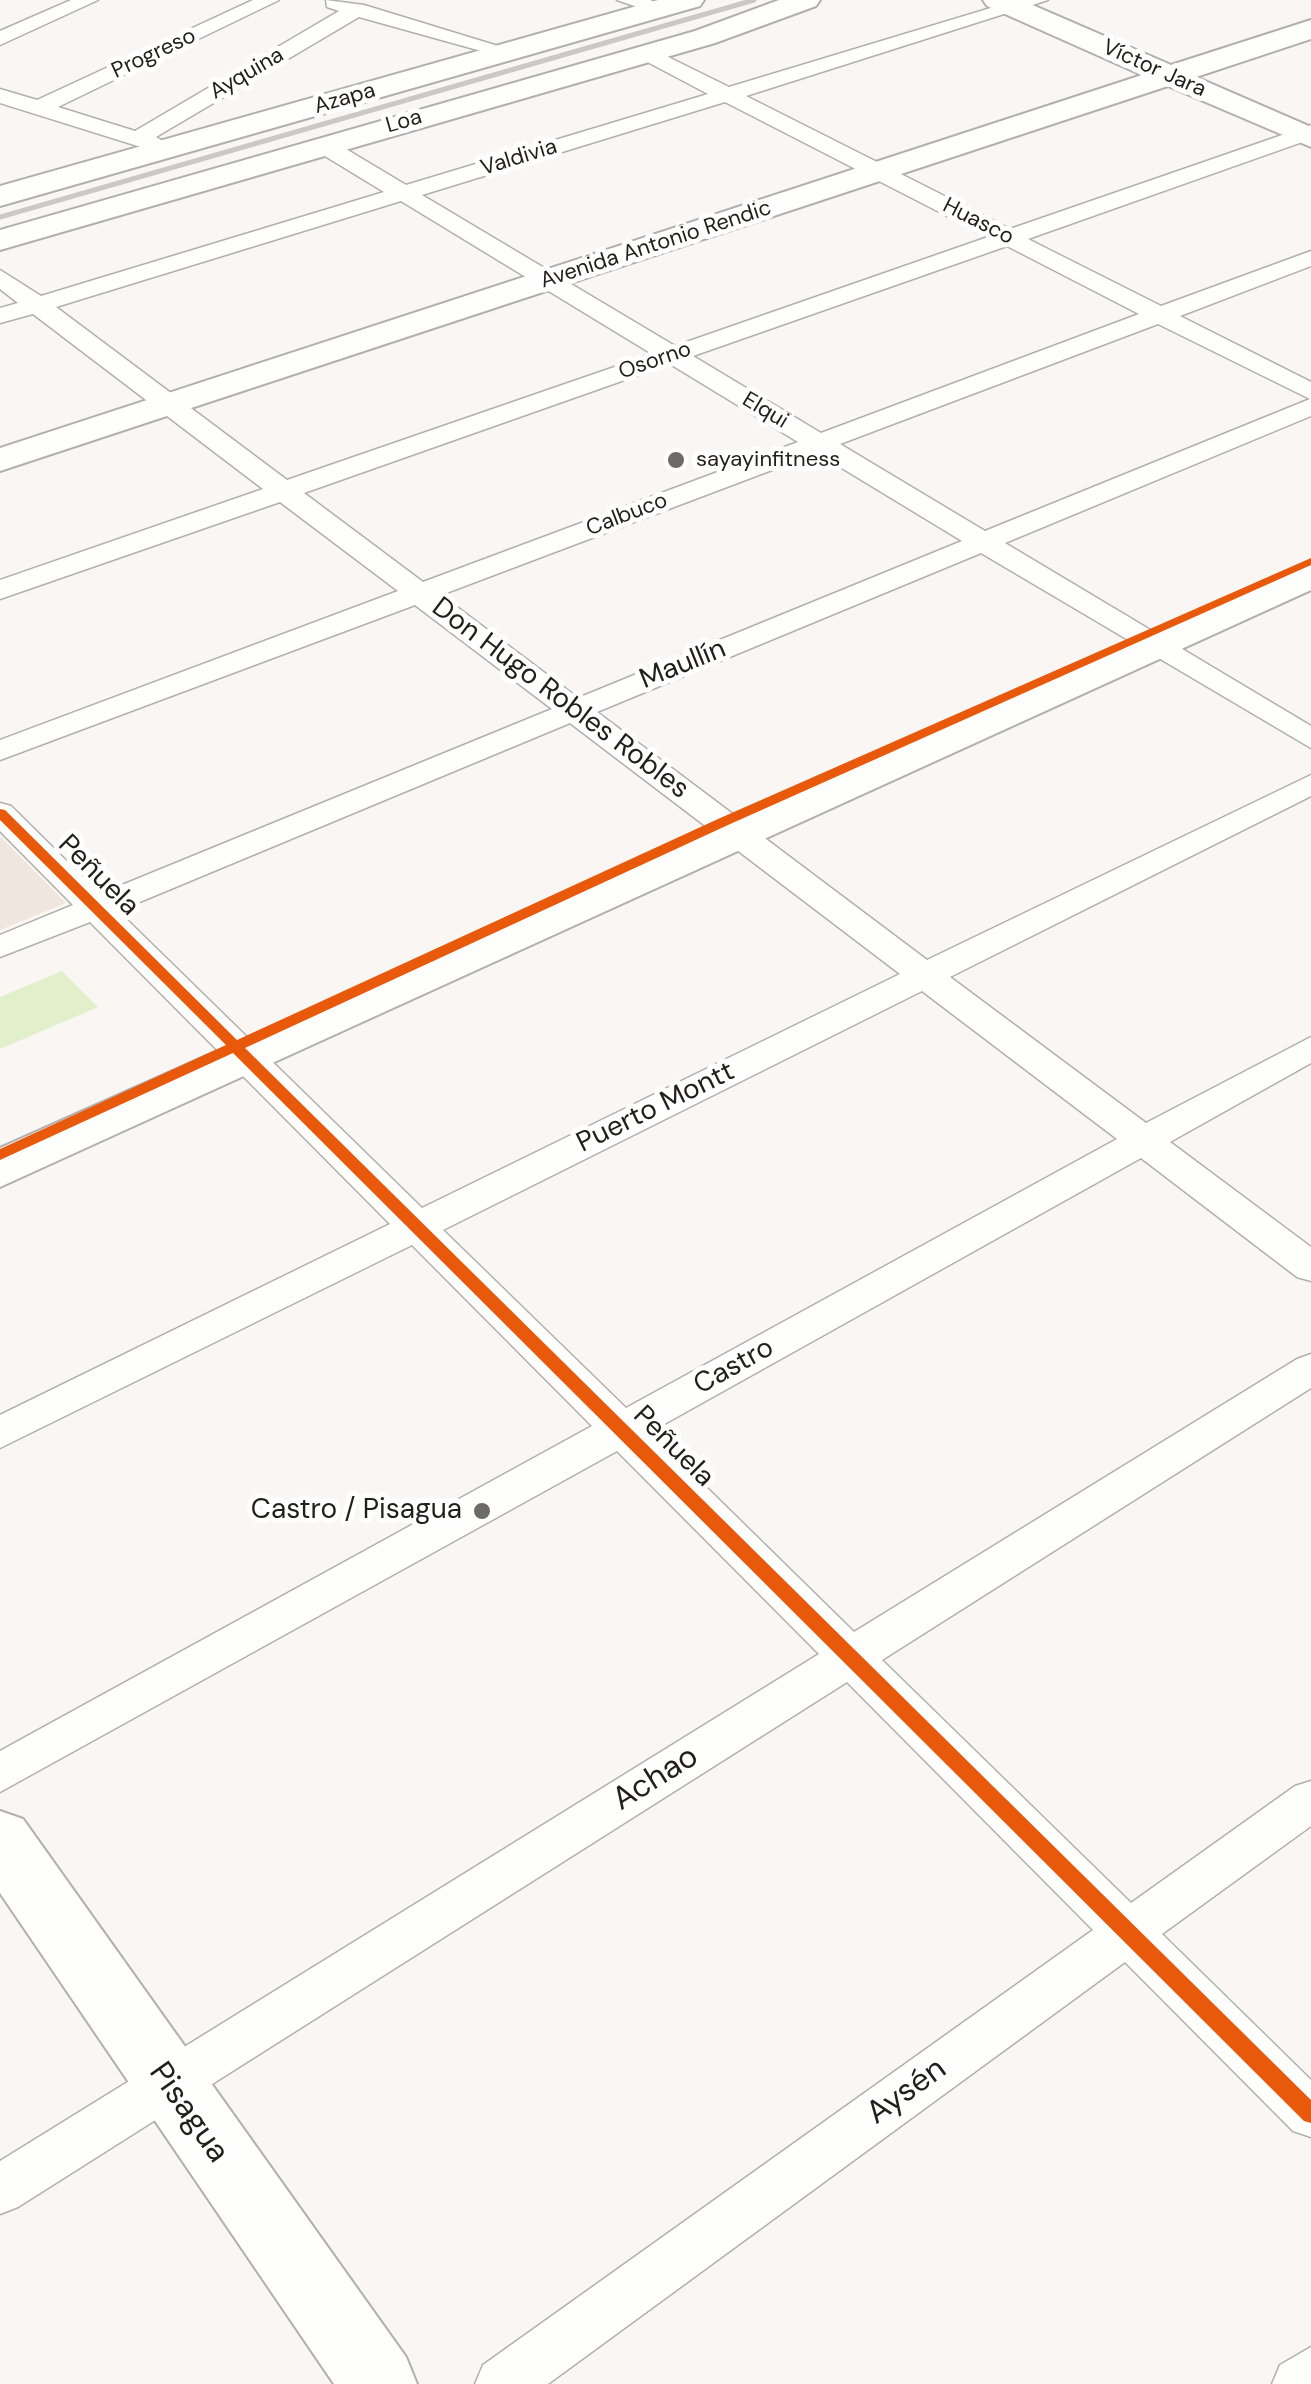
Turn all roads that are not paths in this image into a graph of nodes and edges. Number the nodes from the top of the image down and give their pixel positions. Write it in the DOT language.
graph roads {
  1 [pos="88,0"];
  2 [pos="270,0"];
  3 [pos="322,0"];
  4 [pos="627,0"];
  5 [pos="690,0"];
  6 [pos="806,0"];
  7 [pos="1016,2"];
  8 [pos="660,9"];
  9 [pos="357,10"];
  10 [pos="1311,18"];
  11 [pos="1311,29"];
  12 [pos="0,40"];
  13 [pos="644,52"];
  14 [pos="510,53"];
  15 [pos="1161,73"];
  16 [pos="727,94"];
  17 [pos="0,96"];
  18 [pos="38,108"];
  19 [pos="1308,135"];
  20 [pos="137,139"];
  21 [pos="322,145"];
  22 [pos="170,149"];
  23 [pos="870,168"];
  24 [pos="402,193"];
  25 [pos="0,196"];
  26 [pos="1008,238"];
  27 [pos="0,240"];
  28 [pos="1311,258"];
  29 [pos="540,276"];
  30 [pos="0,277"];
  31 [pos="37,304"];
  32 [pos="1160,315"];
  33 [pos="0,316"];
  34 [pos="672,355"];
  35 [pos="1311,392"];
  36 [pos="162,399"];
  37 [pos="1311,406"];
  38 [pos="819,443"];
  39 [pos="0,444"];
  40 [pos="0,460"];
  41 [pos="284,491"];
  42 [pos="983,542"];
  43 [pos="1311,575"];
  44 [pos="0,590"];
  45 [pos="420,593"];
  46 [pos="1152,643"];
  47 [pos="574,709"];
  48 [pos="1311,738"];
  49 [pos="0,751"];
  50 [pos="1311,784"];
  51 [pos="0,813"];
  52 [pos="742,836"];
  53 [pos="96,908"];
  54 [pos="0,947"];
  55 [pos="926,974"];
  56 [pos="1311,1048"];
  57 [pos="245,1057"];
  58 [pos="1145,1140"];
  59 [pos="0,1169"];
  60 [pos="416,1227"];
  61 [pos="1311,1266"];
  62 [pos="1311,1369"];
  63 [pos="620,1430"];
  64 [pos="0,1433"];
  65 [pos="848,1659"];
  66 [pos="0,1773"];
  67 [pos="1311,1800"];
  68 [pos="0,1839"];
  69 [pos="1128,1932"];
  70 [pos="168,2084"];
  71 [pos="1311,2114"];
  72 [pos="0,2190"];
  73 [pos="1311,2374"];
  74 [pos="379,2384"];
  75 [pos="502,2384"];
  76 [pos="1299,2384"];
  1 -- 12 [label="street"];
  2 -- 18 [label="street, Progreso"];
  3 -- 9 [label="street"];
  4 -- 8 [label="street"];
  5 -- 8 [label="street, Azapa"];
  6 -- 13 [label="street, Loa"];
  7 -- 15 [label="street, Víctor Jara"];
  7 -- 16 [label="street, Valdivia"];
  8 -- 14 [label="street, Azapa"];
  9 -- 14 [label="street"];
  9 -- 20 [label="street, Ayquina"];
  10 -- 15 [label="street, Avenida Antonio Rendic"];
  11 -- 15 [label="street, Avenida Antonio Rendic"];
  13 -- 16 [label="street, Huasco"];
  13 -- 21 [label="street, Loa"];
  14 -- 22 [label="street, Azapa"];
  15 -- 19 [label="street, Víctor Jara"];
  15 -- 23 [label="street, Avenida Antonio Rendic"];
  16 -- 23 [label="street, Huasco"];
  16 -- 24 [label="street, Valdivia"];
  17 -- 18 [label="street"];
  18 -- 20 [label="street"];
  19 -- 26 [label="street, Osorno"];
  20 -- 22 [label="street"];
  21 -- 24 [label="street, Elqui"];
  21 -- 27 [label="street, Loa"];
  22 -- 25 [label="street, Azapa"];
  23 -- 26 [label="street, Huasco"];
  23 -- 29 [label="street, Avenida Antonio Rendic"];
  24 -- 29 [label="street, Elqui"];
  24 -- 31 [label="street, Valdivia"];
  26 -- 32 [label="street, Huasco"];
  26 -- 34 [label="street, Osorno"];
  28 -- 32 [label="street, Calbuco"];
  29 -- 34 [label="street, Elqui"];
  29 -- 36 [label="street, Avenida Antonio Rendic"];
  30 -- 31 [label="street, Don Hugo Robles Robles"];
  31 -- 33 [label="street, Valdivia"];
  31 -- 36 [label="street, Don Hugo Robles Robles"];
  32 -- 35 [label="street, Huasco"];
  32 -- 38 [label="street, Calbuco"];
  34 -- 38 [label="street, Elqui"];
  34 -- 41 [label="street, Osorno"];
  36 -- 39 [label="street, Avenida Antonio Rendic"];
  36 -- 40 [label="street, Avenida Antonio Rendic"];
  36 -- 41 [label="street, Don Hugo Robles Robles"];
  37 -- 42 [label="street, Maullín"];
  38 -- 42 [label="street, Elqui"];
  38 -- 45 [label="street, Calbuco"];
  41 -- 44 [label="street, Osorno"];
  41 -- 45 [label="street, Don Hugo Robles Robles"];
  42 -- 46 [label="street, Elqui"];
  42 -- 47 [label="street, Maullín"];
  43 -- 46 [label="street"];
  45 -- 47 [label="street, Don Hugo Robles Robles"];
  45 -- 49 [label="street, Calbuco"];
  46 -- 48 [label="street, Elqui"];
  46 -- 52 [label="street"];
  47 -- 52 [label="street, Don Hugo Robles Robles"];
  47 -- 53 [label="street, Maullín"];
  50 -- 55 [label="street, Puerto Montt"];
  51 -- 53 [label="street, Peñuela"];
  52 -- 55 [label="street, Don Hugo Robles Robles"];
  52 -- 57 [label="street"];
  53 -- 54 [label="street, Maullín"];
  53 -- 57 [label="street, Peñuela"];
  55 -- 58 [label="street, Don Hugo Robles Robles"];
  55 -- 60 [label="street, Puerto Montt"];
  56 -- 58 [label="street, Castro"];
  57 -- 59 [label="street"];
  57 -- 60 [label="street, Peñuela"];
  58 -- 61 [label="street, Don Hugo Robles Robles"];
  58 -- 63 [label="street, Castro"];
  60 -- 63 [label="street, Peñuela"];
  60 -- 64 [label="street, Puerto Montt"];
  62 -- 65 [label="street, Achao"];
  63 -- 65 [label="street, Peñuela"];
  63 -- 66 [label="street, Castro"];
  65 -- 69 [label="street, Peñuela"];
  65 -- 70 [label="street, Achao"];
  67 -- 69 [label="street, Aysén"];
  68 -- 70 [label="street, Pisagua"];
  69 -- 71 [label="street, Peñuela"];
  69 -- 75 [label="street, Aysén"];
  70 -- 72 [label="street, Achao"];
  70 -- 74 [label="street, Pisagua"];
  73 -- 76 [label="street"];
}
